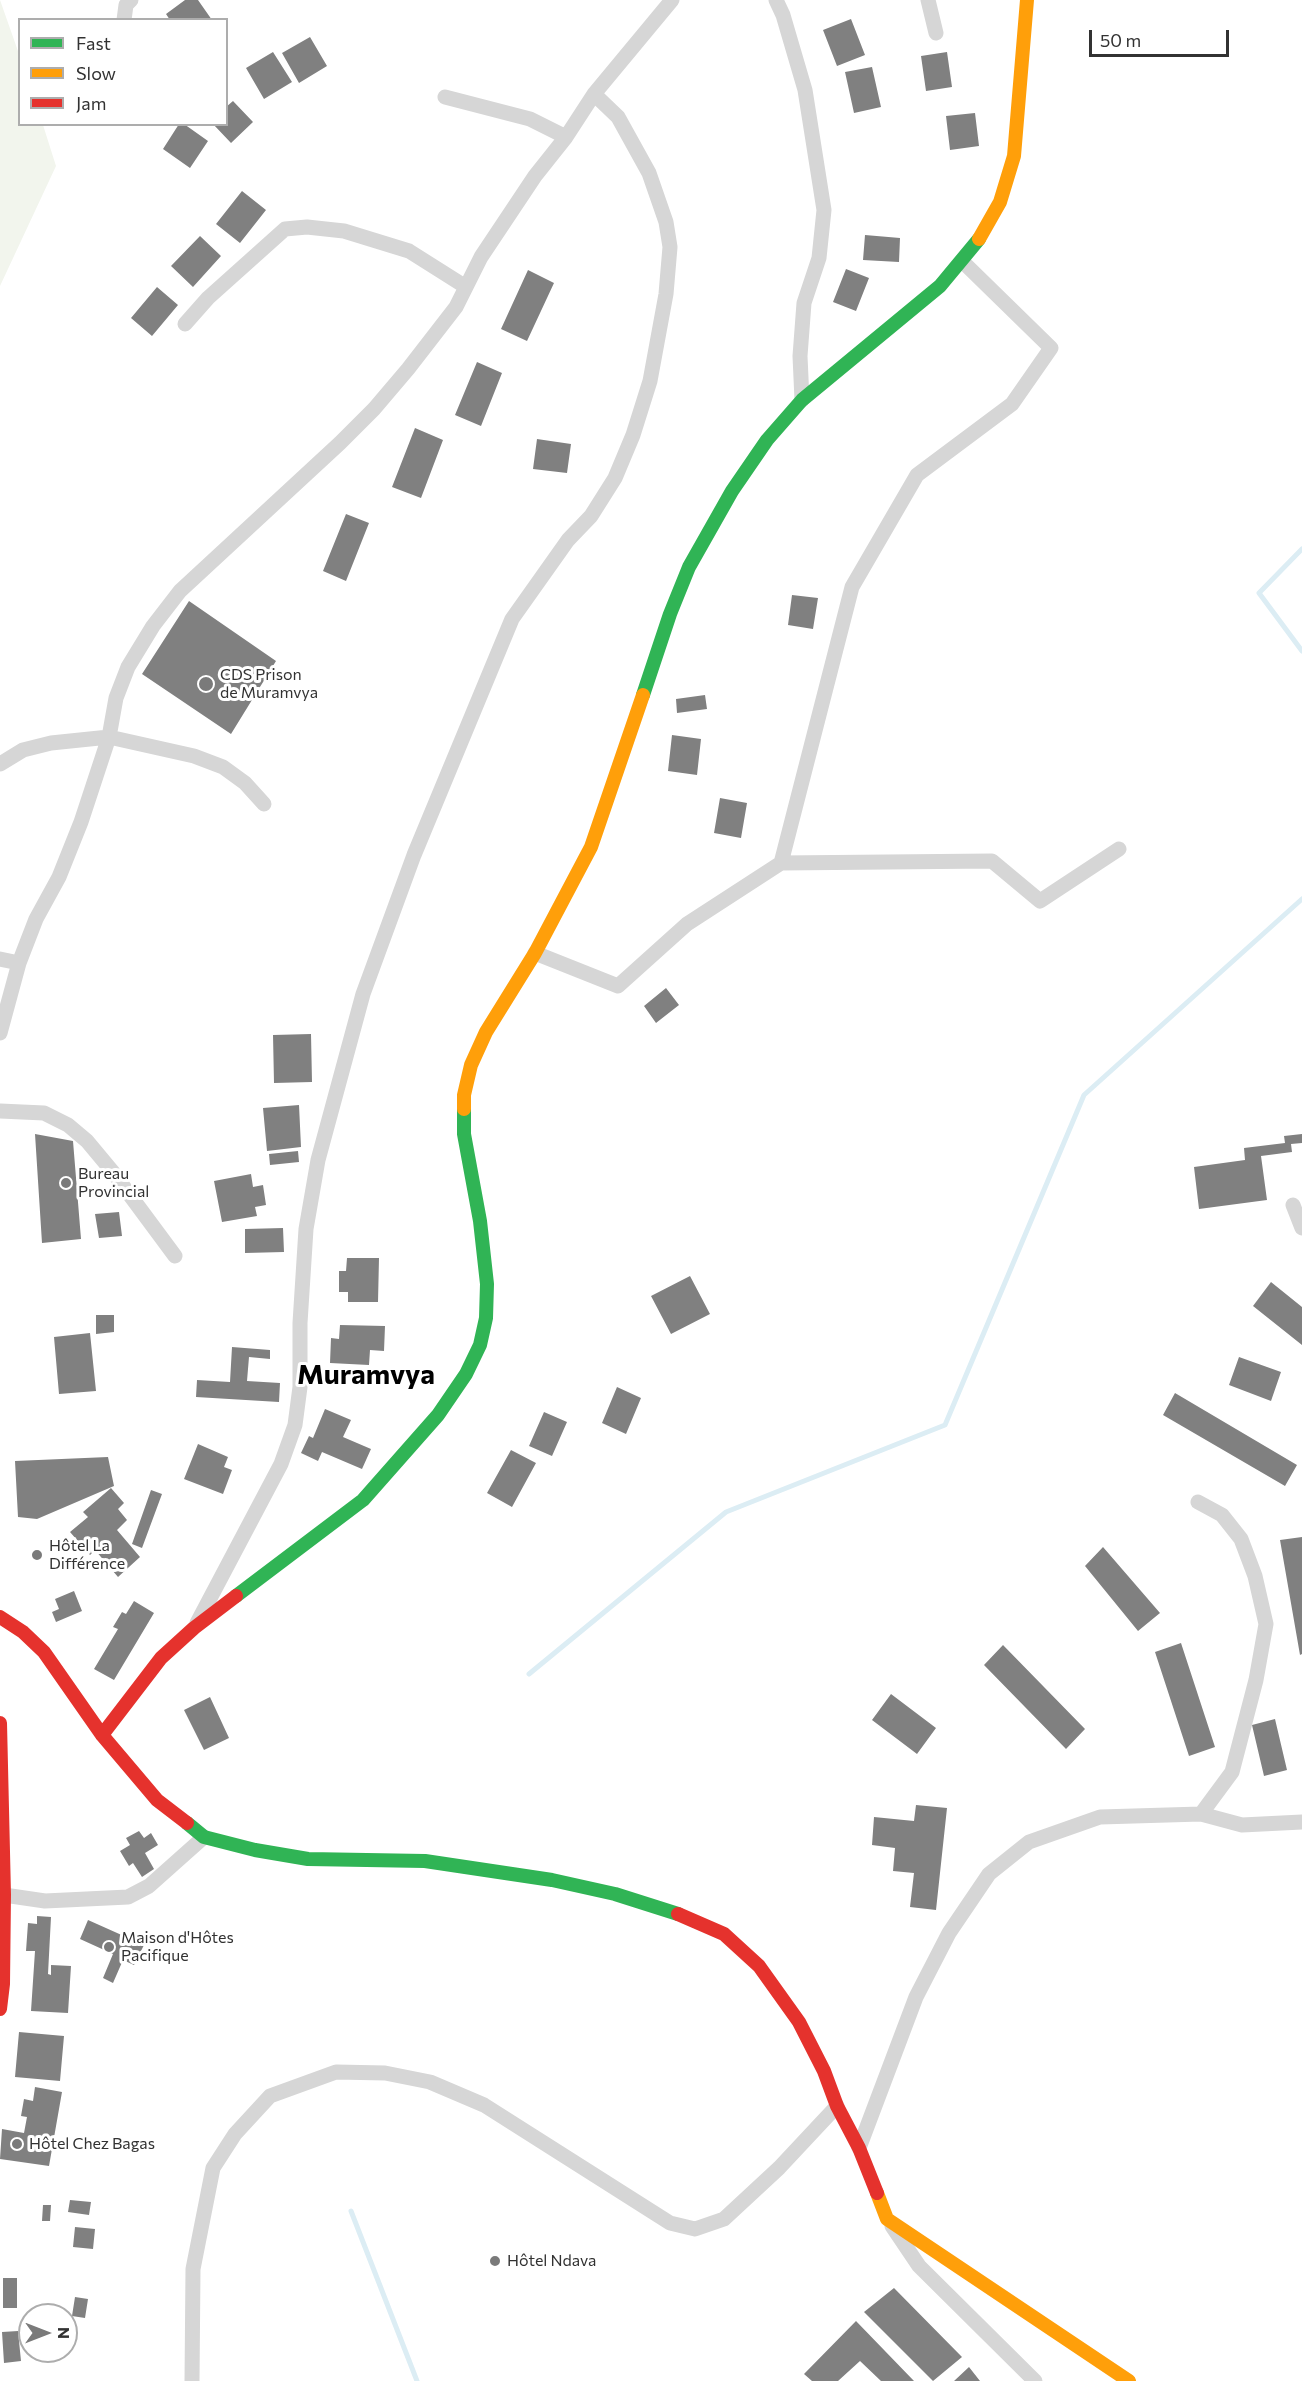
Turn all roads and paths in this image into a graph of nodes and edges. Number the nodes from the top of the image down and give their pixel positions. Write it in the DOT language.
graph roads {
  1 [pos="131,0"];
  2 [pos="672,0"];
  3 [pos="776,0"];
  4 [pos="928,0"];
  5 [pos="1027,0"];
  6 [pos="124,18"];
  7 [pos="936,33"];
  8 [pos="594,94"];
  9 [pos="445,97"];
  10 [pos="566,137"];
  11 [pos="962,261"];
  12 [pos="466,287"];
  13 [pos="185,324"];
  14 [pos="802,400"];
  15 [pos="109,737"];
  16 [pos="0,764"];
  17 [pos="264,804"];
  18 [pos="1119,849"];
  19 [pos="782,863"];
  20 [pos="535,953"];
  21 [pos="0,959"];
  22 [pos="19,963"];
  23 [pos="0,1033"];
  24 [pos="0,1111"];
  25 [pos="1293,1205"];
  26 [pos="1302,1228"];
  27 [pos="175,1256"];
  28 [pos="1198,1502"];
  29 [pos="0,1617"];
  30 [pos="194,1628"];
  31 [pos="0,1723"];
  32 [pos="102,1735"];
  33 [pos="1201,1814"];
  34 [pos="1302,1822"];
  35 [pos="204,1837"];
  36 [pos="4,1895"];
  37 [pos="0,2009"];
  38 [pos="837,2106"];
  39 [pos="859,2148"];
  40 [pos="887,2219"];
  41 [pos="192,2381"];
  42 [pos="1035,2381"];
  43 [pos="1129,2381"];
  1 -- 6 [label="street"];
  2 -- 8 [label="street"];
  3 -- 14 [label="street"];
  4 -- 7 [label="street"];
  5 -- 11 [label="main road"];
  8 -- 10 [label="street"];
  8 -- 30 [label="street"];
  9 -- 10 [label="street"];
  10 -- 12 [label="street"];
  11 -- 14 [label="main road"];
  11 -- 19 [label="street"];
  12 -- 13 [label="street"];
  12 -- 15 [label="street"];
  14 -- 20 [label="main road"];
  15 -- 16 [label="street"];
  15 -- 17 [label="street"];
  15 -- 22 [label="street"];
  18 -- 19 [label="street"];
  19 -- 20 [label="street"];
  20 -- 30 [label="main road"];
  21 -- 22 [label="street"];
  22 -- 23 [label="street"];
  24 -- 27 [label="street"];
  25 -- 26 [label="street"];
  28 -- 33 [label="street"];
  29 -- 32 [label="main road"];
  30 -- 32 [label="main road"];
  31 -- 36 [label="main road"];
  32 -- 35 [label="main road"];
  33 -- 34 [label="street"];
  33 -- 39 [label="street"];
  35 -- 36 [label="street"];
  35 -- 38 [label="main road"];
  36 -- 37 [label="main road"];
  38 -- 39 [label="main road"];
  38 -- 41 [label="street"];
  39 -- 40 [label="main road"];
  40 -- 42 [label="street"];
  40 -- 43 [label="main road"];
}
